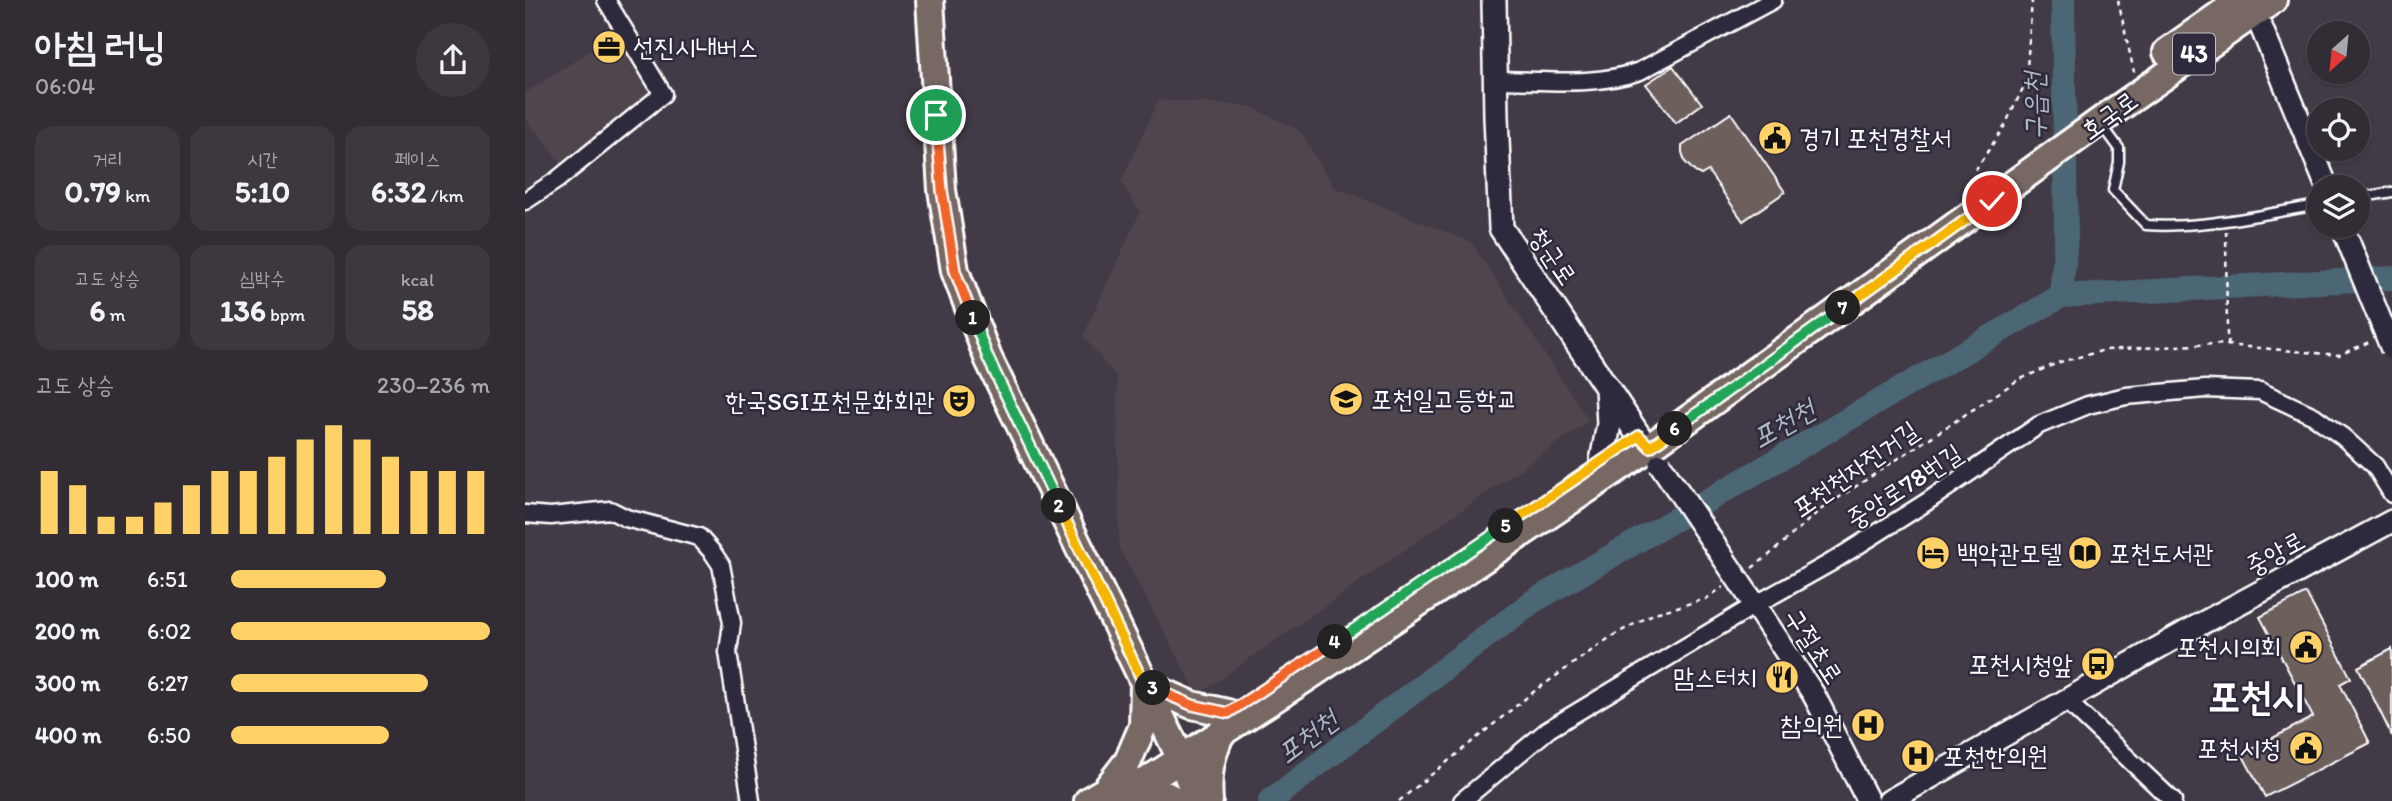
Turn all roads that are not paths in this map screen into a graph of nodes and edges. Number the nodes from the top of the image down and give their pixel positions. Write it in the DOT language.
graph roads {
  1 [pos="606,0"];
  2 [pos="930,0"];
  3 [pos="1494,0"];
  4 [pos="1773,0"];
  5 [pos="2254,3"];
  6 [pos="1495,80"];
  7 [pos="2119,102"];
  8 [pos="2322,175"];
  9 [pos="2392,192"];
  10 [pos="2370,196"];
  11 [pos="525,201"];
  12 [pos="2307,207"];
  13 [pos="2347,238"];
  14 [pos="2392,349"];
  15 [pos="1607,388"];
  16 [pos="1650,449"];
  17 [pos="1602,461"];
  18 [pos="2392,494"];
  19 [pos="525,514"];
  20 [pos="2392,521"];
  21 [pos="1752,601"];
  22 [pos="1144,684"];
  23 [pos="2066,700"];
  24 [pos="1220,734"];
  25 [pos="1182,781"];
  26 [pos="1110,796"];
  27 [pos="751,801"];
  28 [pos="1209,801"];
  29 [pos="1462,801"];
  30 [pos="1868,801"];
  31 [pos="1889,801"];
  32 [pos="2173,801"];
  1 -- 11 [label="street"];
  2 -- 22 [label="main road"];
  3 -- 6 [label="main road, 청군로"];
  4 -- 6 [label="street"];
  5 -- 7 [label="main road, 호국로 / 43"];
  5 -- 7 [label="main road, 호국로 / 43"];
  5 -- 8 [label="street"];
  6 -- 15 [label="main road, 청군로"];
  7 -- 12 [label="lane"];
  7 -- 16 [label="main road, 호국로 / 43"];
  9 -- 10 [label="lane"];
  13 -- 14 [label="street, bridge"];
  15 -- 16 [label="main road, 청군로"];
  15 -- 17 [label="main road"];
  16 -- 17 [label="main road, 호국로 / 43"];
  16 -- 21 [label="street, 구절초로, bridge"];
  16 -- 24 [label="main road, 호국로 / 43"];
  17 -- 24 [label="main road, 호국로 / 43"];
  18 -- 21 [label="street, 중앙로78번길"];
  19 -- 27 [label="street"];
  20 -- 23 [label="street, 중앙로"];
  21 -- 29 [label="street, 중앙로78번길"];
  21 -- 30 [label="street, 구절초로"];
  22 -- 24 [label="main road"];
  22 -- 25 [label="main road"];
  22 -- 26 [label="main road"];
  23 -- 31 [label="street, 중앙로"];
  23 -- 32 [label="street"];
  24 -- 25 [label="main road, 호국로 / 43"];
  24 -- 28 [label="main road"];
  25 -- 26 [label="main road, 호국로 / 43"];
  25 -- 26 [label="main road"];
}
